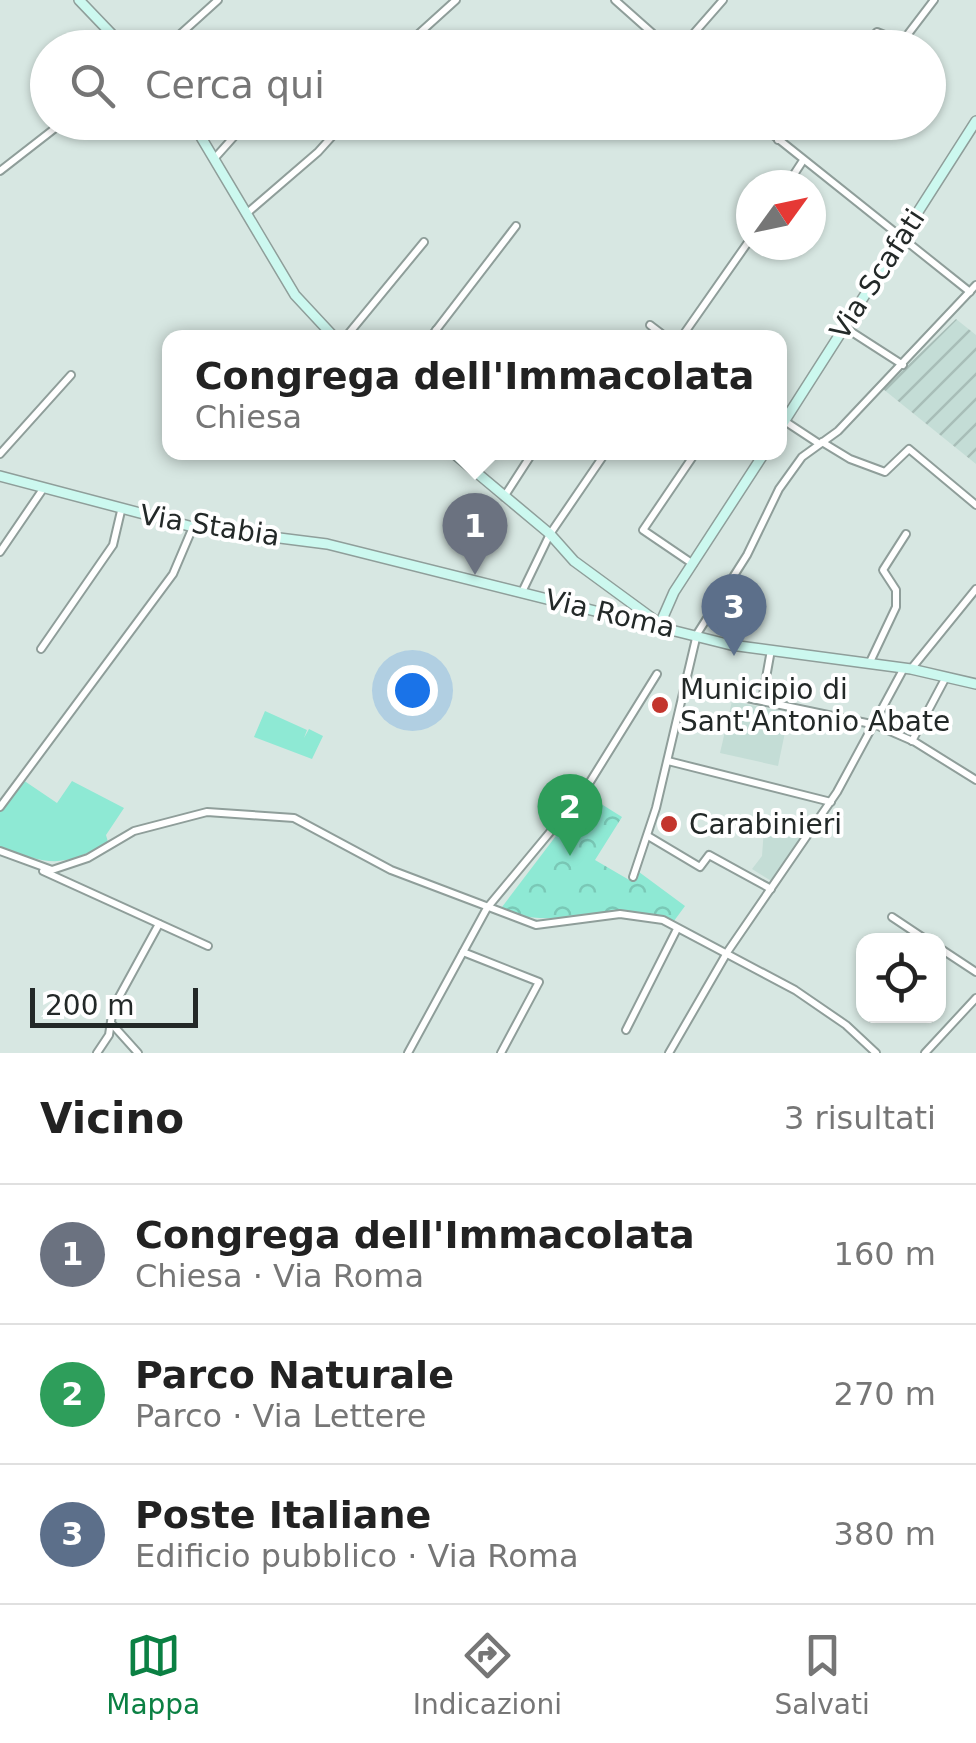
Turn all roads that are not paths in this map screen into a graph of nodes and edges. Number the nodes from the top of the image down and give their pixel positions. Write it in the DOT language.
graph roads {
  1 [pos="79,0"];
  2 [pos="218,0"];
  3 [pos="456,0"];
  4 [pos="615,0"];
  5 [pos="723,0"];
  6 [pos="934,0"];
  7 [pos="108,30"];
  8 [pos="185,30"];
  9 [pos="424,30"];
  10 [pos="649,30"];
  11 [pos="697,30"];
  12 [pos="911,30"];
  13 [pos="976,121"];
  14 [pos="40,140"];
  15 [pos="203,140"];
  16 [pos="231,140"];
  17 [pos="329,140"];
  18 [pos="778,140"];
  19 [pos="214,159"];
  20 [pos="802,162"];
  21 [pos="797,170"];
  22 [pos="0,171"];
  23 [pos="246,214"];
  24 [pos="516,226"];
  25 [pos="899,239"];
  26 [pos="424,242"];
  27 [pos="736,260"];
  28 [pos="973,288"];
  29 [pos="650,325"];
  30 [pos="843,326"];
  31 [pos="327,330"];
  32 [pos="352,330"];
  33 [pos="436,330"];
  34 [pos="657,330"];
  35 [pos="688,330"];
  36 [pos="903,365"];
  37 [pos="71,375"];
  38 [pos="787,413"];
  39 [pos="787,425"];
  40 [pos="820,443"];
  41 [pos="0,454"];
  42 [pos="464,460"];
  43 [pos="528,460"];
  44 [pos="601,460"];
  45 [pos="691,460"];
  46 [pos="761,460"];
  47 [pos="0,476"];
  48 [pos="43,490"];
  49 [pos="504,498"];
  50 [pos="976,505"];
  51 [pos="121,511"];
  52 [pos="193,527"];
  53 [pos="550,534"];
  54 [pos="906,534"];
  55 [pos="0,552"];
  56 [pos="694,564"];
  57 [pos="421,570"];
  58 [pos="976,588"];
  59 [pos="522,593"];
  60 [pos="660,624"];
  61 [pos="696,634"];
  62 [pos="42,648"];
  63 [pos="771,650"];
  64 [pos="870,662"];
  65 [pos="908,668"];
  66 [pos="656,674"];
  67 [pos="946,677"];
  68 [pos="976,684"];
  69 [pos="685,685"];
  70 [pos="762,700"];
  71 [pos="876,725"];
  72 [pos="912,741"];
  73 [pos="668,761"];
  74 [pos="976,780"];
  75 [pos="831,802"];
  76 [pos="0,807"];
  77 [pos="648,836"];
  78 [pos="0,851"];
  79 [pos="35,864"];
  80 [pos="633,877"];
  81 [pos="771,889"];
  82 [pos="487,908"];
  83 [pos="892,917"];
  84 [pos="159,924"];
  85 [pos="677,929"];
  86 [pos="917,933"];
  87 [pos="208,946"];
  88 [pos="463,952"];
  89 [pos="728,952"];
  90 [pos="946,953"];
  91 [pos="976,972"];
  92 [pos="976,998"];
  93 [pos="110,1022"];
  94 [pos="626,1030"];
  95 [pos="97,1053"];
  96 [pos="138,1053"];
  97 [pos="408,1053"];
  98 [pos="500,1053"];
  99 [pos="669,1053"];
  100 [pos="876,1053"];
  101 [pos="925,1053"];
  1 -- 7 [label="street"];
  2 -- 8 [label="street"];
  3 -- 9 [label="street"];
  4 -- 10 [label="street"];
  5 -- 11 [label="street"];
  6 -- 12 [label="street"];
  13 -- 25 [label="street, Via Scafati"];
  14 -- 22 [label="street"];
  15 -- 19 [label="street"];
  16 -- 19 [label="street"];
  17 -- 23 [label="street"];
  18 -- 20 [label="street"];
  19 -- 23 [label="street"];
  20 -- 21 [label="street"];
  20 -- 25 [label="street"];
  23 -- 31 [label="street"];
  24 -- 33 [label="street"];
  25 -- 28 [label="street"];
  25 -- 30 [label="street, Via Scafati"];
  26 -- 32 [label="street"];
  27 -- 35 [label="street"];
  28 -- 36 [label="street"];
  29 -- 34 [label="street"];
  30 -- 36 [label="street"];
  30 -- 38 [label="street, Via Scafati"];
  36 -- 40 [label="street"];
  37 -- 41 [label="street"];
  39 -- 40 [label="street"];
  40 -- 50 [label="street"];
  40 -- 61 [label="street"];
  42 -- 49 [label="street"];
  43 -- 49 [label="street"];
  44 -- 53 [label="street"];
  45 -- 56 [label="street"];
  46 -- 56 [label="street"];
  47 -- 48 [label="street, Via Stabia"];
  48 -- 51 [label="street, Via Stabia"];
  48 -- 55 [label="street"];
  49 -- 53 [label="street"];
  51 -- 52 [label="street, Via Stabia"];
  51 -- 62 [label="street"];
  52 -- 57 [label="street, Via Stabia"];
  52 -- 76 [label="street"];
  53 -- 59 [label="street"];
  53 -- 60 [label="street"];
  54 -- 64 [label="street"];
  56 -- 60 [label="street"];
  57 -- 59 [label="street, Via Roma"];
  58 -- 65 [label="street"];
  59 -- 60 [label="street, Via Roma"];
  60 -- 61 [label="street, Via Roma"];
  61 -- 63 [label="street, Via Roma"];
  61 -- 69 [label="street"];
  63 -- 64 [label="street, Via Roma"];
  63 -- 70 [label="street"];
  64 -- 65 [label="street, Via Roma"];
  65 -- 67 [label="street, Via Roma"];
  65 -- 71 [label="street"];
  66 -- 82 [label="street"];
  67 -- 68 [label="street, Via Roma"];
  67 -- 72 [label="street"];
  69 -- 70 [label="street"];
  69 -- 73 [label="street"];
  70 -- 71 [label="street"];
  71 -- 72 [label="street"];
  71 -- 75 [label="street"];
  72 -- 74 [label="street"];
  73 -- 75 [label="street"];
  73 -- 77 [label="street"];
  75 -- 81 [label="street"];
  77 -- 80 [label="street"];
  77 -- 81 [label="street"];
  78 -- 79 [label="street"];
  79 -- 82 [label="street"];
  79 -- 84 [label="street"];
  81 -- 89 [label="street"];
  82 -- 85 [label="street"];
  82 -- 88 [label="street"];
  83 -- 86 [label="street"];
  84 -- 87 [label="street"];
  84 -- 93 [label="street"];
  85 -- 89 [label="street"];
  85 -- 94 [label="street"];
  88 -- 97 [label="street"];
  88 -- 98 [label="street"];
  89 -- 99 [label="street"];
  89 -- 100 [label="street"];
  90 -- 91 [label="street"];
  92 -- 101 [label="street"];
  93 -- 95 [label="street"];
  93 -- 96 [label="street"];
}
